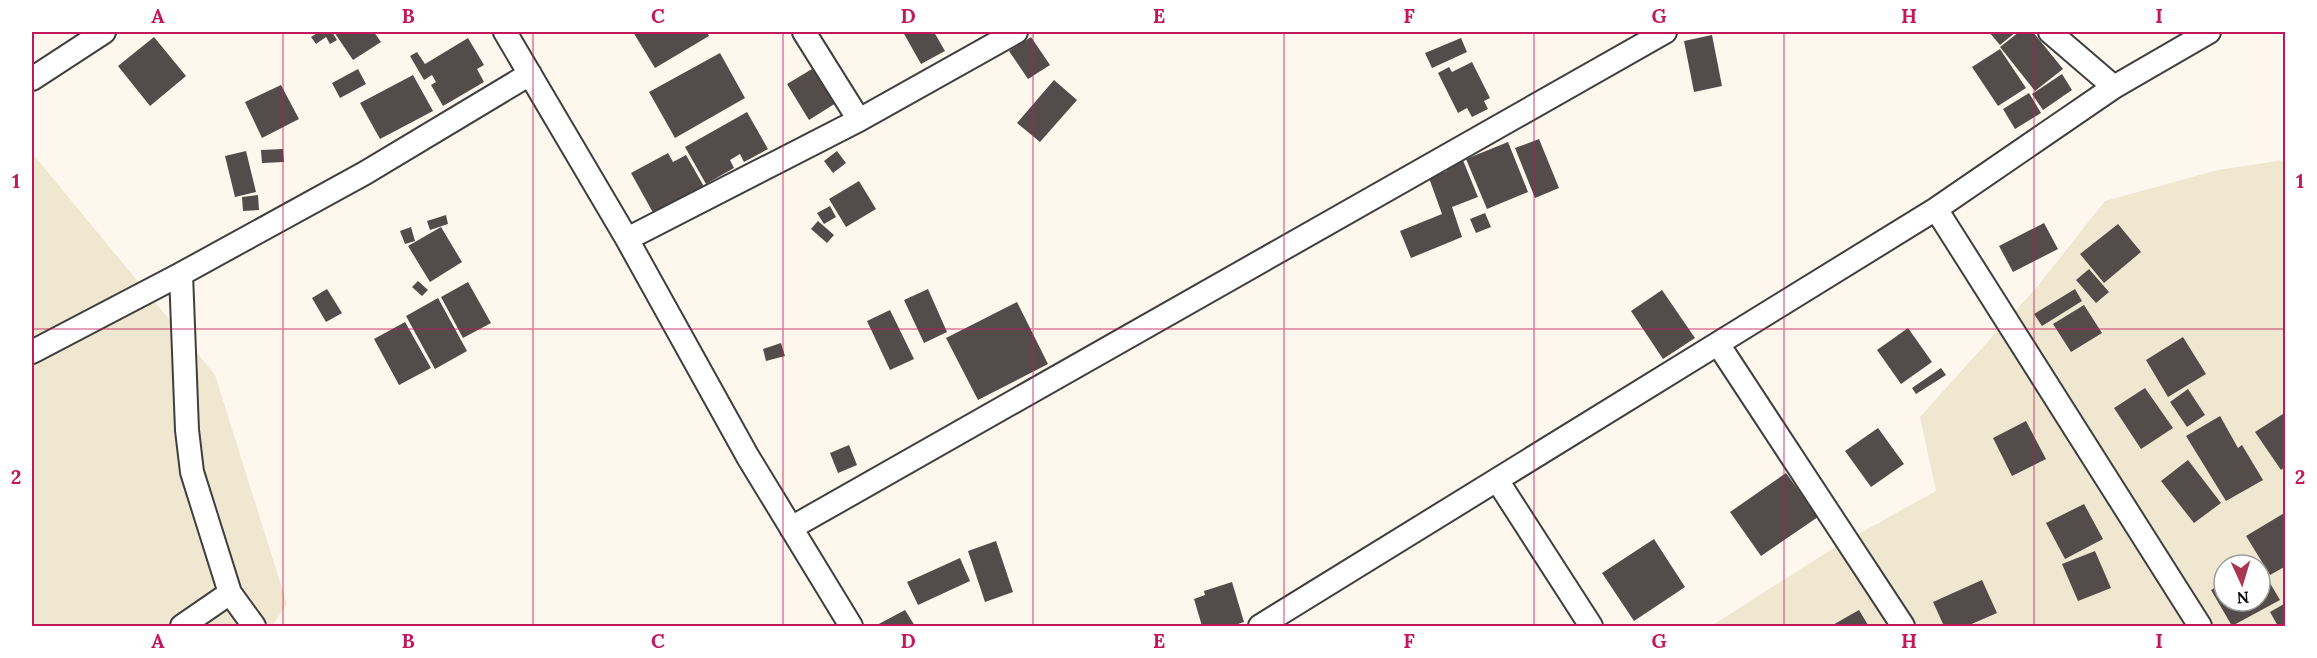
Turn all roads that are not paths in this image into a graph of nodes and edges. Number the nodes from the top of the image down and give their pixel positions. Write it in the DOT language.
graph roads {
  1 [pos="104,32"];
  2 [pos="505,32"];
  3 [pos="804,32"];
  4 [pos="1016,32"];
  5 [pos="1665,32"];
  6 [pos="2050,32"];
  7 [pos="2209,32"];
  8 [pos="530,74"];
  9 [pos="32,79"];
  10 [pos="2114,87"];
  11 [pos="859,120"];
  12 [pos="1936,209"];
  13 [pos="627,239"];
  14 [pos="181,274"];
  15 [pos="1718,344"];
  16 [pos="32,352"];
  17 [pos="1497,480"];
  18 [pos="791,528"];
  19 [pos="230,593"];
  20 [pos="1275,623"];
  21 [pos="182,627"];
  22 [pos="254,627"];
  23 [pos="851,627"];
  24 [pos="1591,627"];
  25 [pos="1903,627"];
  26 [pos="2199,627"];
  1 -- 9 [label="street"];
  2 -- 8 [label="street"];
  3 -- 11 [label="street"];
  4 -- 11 [label="street"];
  5 -- 18 [label="street"];
  6 -- 10 [label="street"];
  7 -- 10 [label="street"];
  8 -- 13 [label="street"];
  8 -- 14 [label="street"];
  10 -- 12 [label="street"];
  11 -- 13 [label="street"];
  12 -- 15 [label="street"];
  12 -- 26 [label="street"];
  13 -- 18 [label="street"];
  14 -- 16 [label="street"];
  14 -- 19 [label="street"];
  15 -- 17 [label="street"];
  15 -- 25 [label="street"];
  17 -- 20 [label="street"];
  17 -- 24 [label="street"];
  18 -- 23 [label="street"];
  19 -- 21 [label="street"];
  19 -- 22 [label="street"];
}
